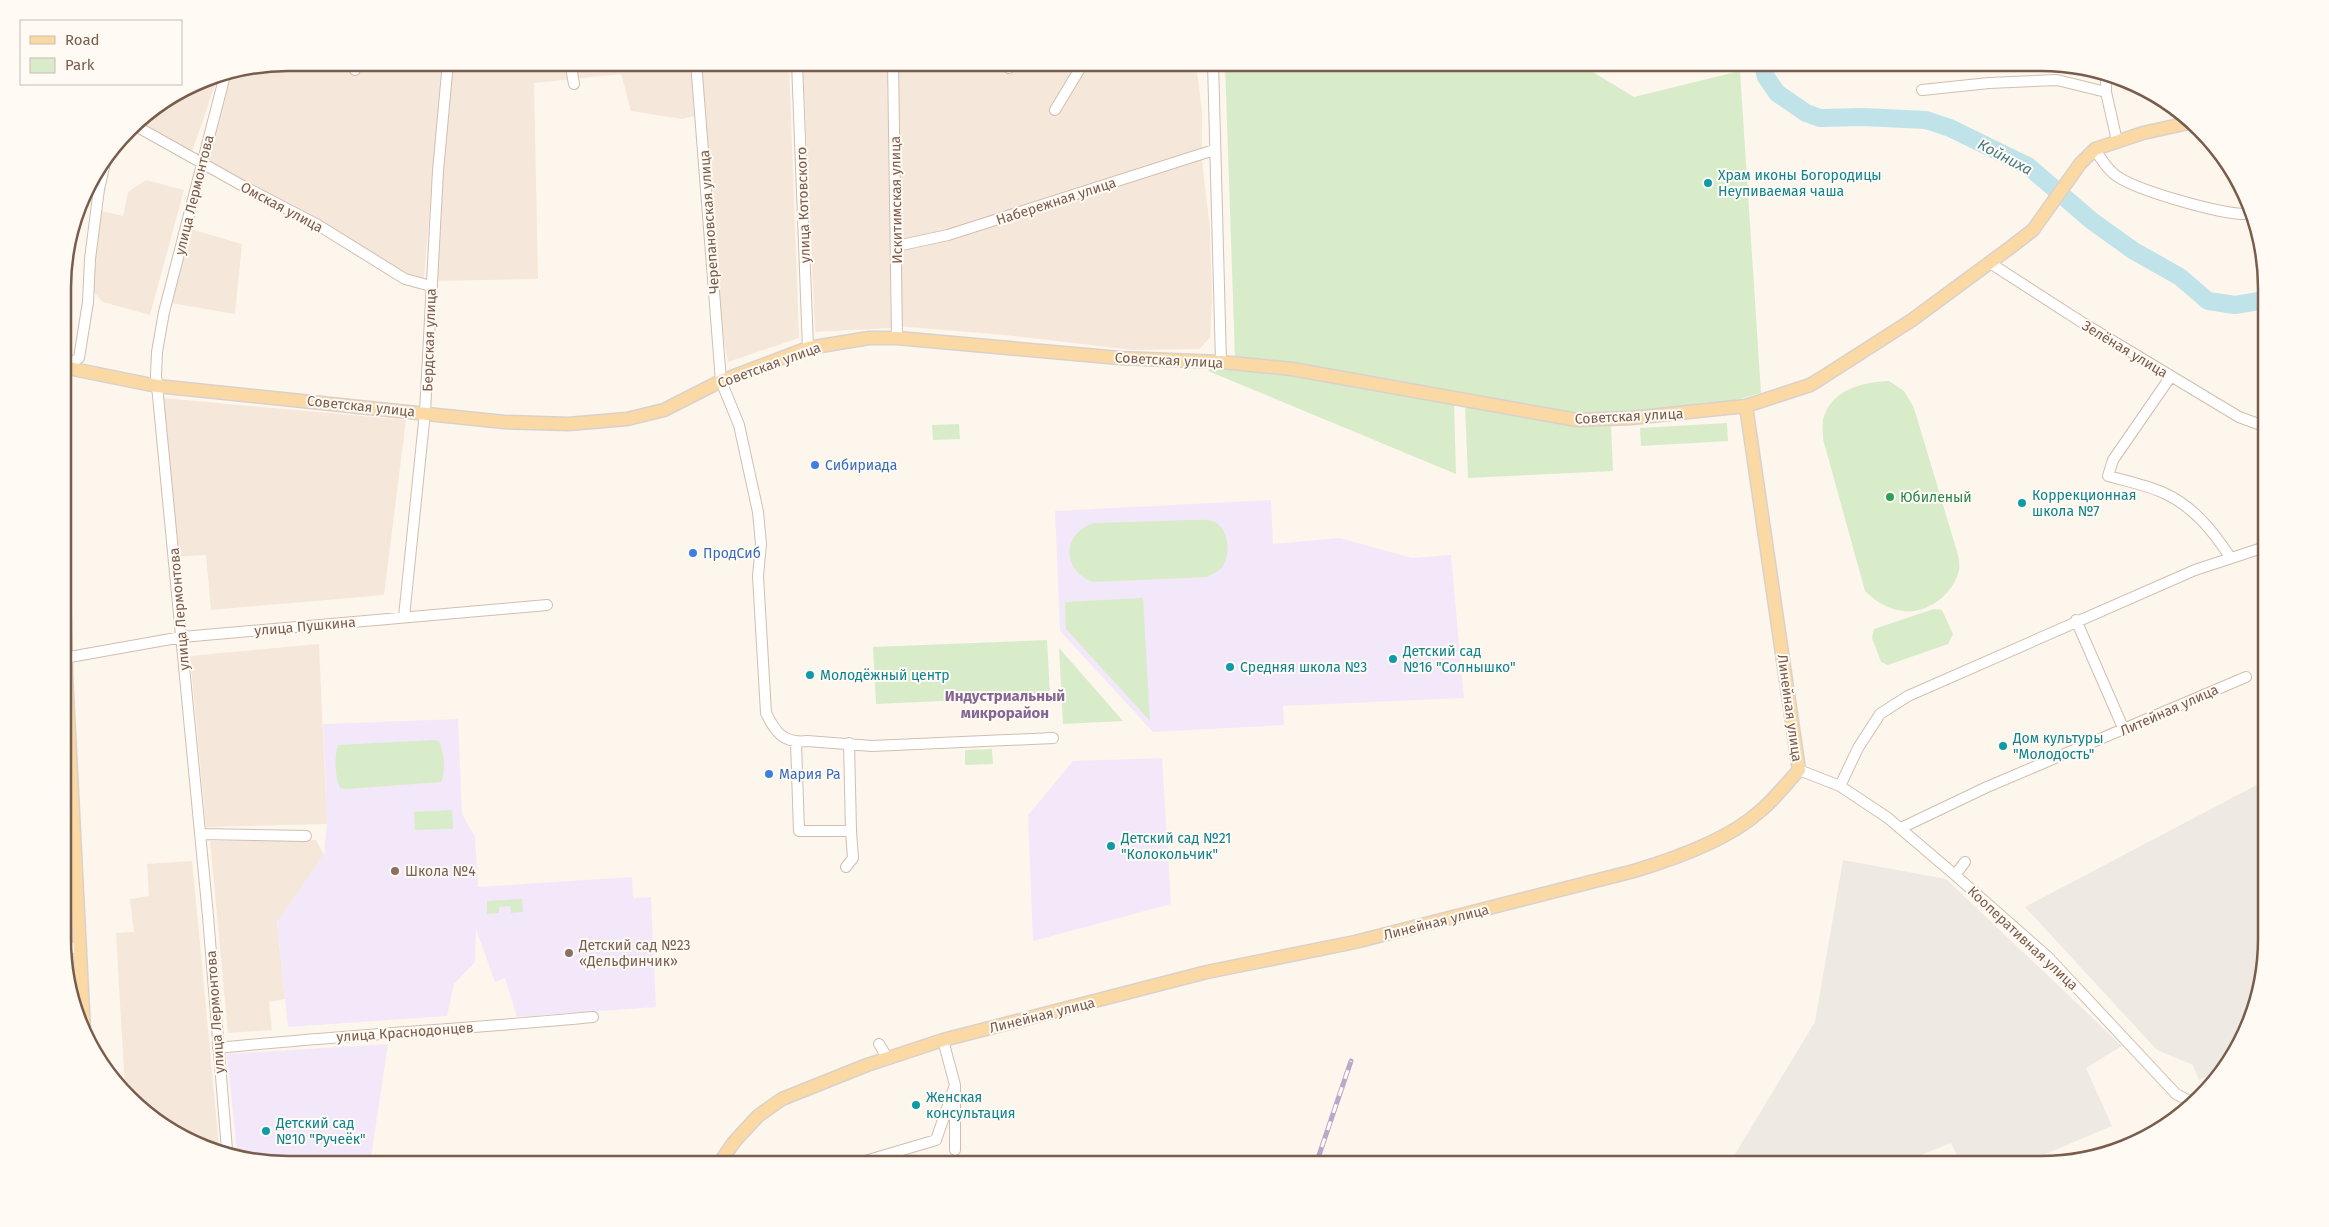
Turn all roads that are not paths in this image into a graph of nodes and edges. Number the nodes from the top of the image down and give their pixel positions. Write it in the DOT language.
graph roads {
  1 [pos="447,71"];
  2 [pos="572,71"];
  3 [pos="697,71"];
  4 [pos="797,71"];
  5 [pos="893,71"];
  6 [pos="1079,71"];
  7 [pos="1213,71"];
  8 [pos="223,81"];
  9 [pos="2106,82"];
  10 [pos="574,84"];
  11 [pos="1922,90"];
  12 [pos="2106,92"];
  13 [pos="1055,110"];
  14 [pos="2183,124"];
  15 [pos="141,129"];
  16 [pos="2117,140"];
  17 [pos="2095,149"];
  18 [pos="1214,150"];
  19 [pos="202,164"];
  20 [pos="103,175"];
  21 [pos="2244,213"];
  22 [pos="897,246"];
  23 [pos="1990,262"];
  24 [pos="431,286"];
  25 [pos="897,338"];
  26 [pos="808,348"];
  27 [pos="71,362"];
  28 [pos="1221,362"];
  29 [pos="71,369"];
  30 [pos="2171,376"];
  31 [pos="721,381"];
  32 [pos="158,386"];
  33 [pos="1746,406"];
  34 [pos="426,412"];
  35 [pos="2258,424"];
  36 [pos="2258,549"];
  37 [pos="2230,557"];
  38 [pos="547,605"];
  39 [pos="404,617"];
  40 [pos="2076,620"];
  41 [pos="182,638"];
  42 [pos="71,657"];
  43 [pos="2246,677"];
  44 [pos="2124,730"];
  45 [pos="1053,738"];
  46 [pos="796,742"];
  47 [pos="849,744"];
  48 [pos="1799,770"];
  49 [pos="1840,786"];
  50 [pos="71,791"];
  51 [pos="1901,828"];
  52 [pos="851,831"];
  53 [pos="200,834"];
  54 [pos="306,836"];
  55 [pos="1965,862"];
  56 [pos="846,867"];
  57 [pos="1955,875"];
  58 [pos="78,947"];
  59 [pos="72,948"];
  60 [pos="82,1006"];
  61 [pos="593,1017"];
  62 [pos="943,1040"];
  63 [pos="879,1044"];
  64 [pos="218,1048"];
  65 [pos="888,1059"];
  66 [pos="955,1085"];
  67 [pos="2186,1100"];
  68 [pos="227,1146"];
  69 [pos="955,1150"];
  70 [pos="724,1156"];
  71 [pos="882,1156"];
  1 -- 24 [label="street, Бердская улица"];
  2 -- 10 [label="street"];
  3 -- 31 [label="street, Черепановская улица"];
  4 -- 26 [label="street, улица Котовского"];
  5 -- 22 [label="street, Искитимская улица"];
  6 -- 13 [label="street"];
  7 -- 18 [label="street"];
  8 -- 19 [label="street, улица Лермонтова"];
  9 -- 12 [label="street"];
  11 -- 12 [label="street"];
  12 -- 16 [label="street"];
  14 -- 16 [label="main road, Советская улица"];
  15 -- 19 [label="street, Омская улица"];
  16 -- 17 [label="main road, Советская улица"];
  17 -- 21 [label="street"];
  17 -- 23 [label="main road, Советская улица"];
  18 -- 22 [label="street, Набережная улица"];
  18 -- 28 [label="street"];
  19 -- 24 [label="street, Омская улица"];
  19 -- 32 [label="street, улица Лермонтова"];
  20 -- 27 [label="street"];
  22 -- 25 [label="street, Искитимская улица"];
  23 -- 30 [label="street, Зелёная улица"];
  23 -- 33 [label="main road, Советская улица"];
  24 -- 34 [label="street, Бердская улица"];
  25 -- 26 [label="main road, Советская улица"];
  25 -- 28 [label="main road, Советская улица"];
  26 -- 31 [label="main road, Советская улица"];
  28 -- 33 [label="main road, Советская улица"];
  29 -- 32 [label="main road, Советская улица"];
  30 -- 35 [label="street, Зелёная улица"];
  30 -- 37 [label="street"];
  31 -- 34 [label="main road, Советская улица"];
  31 -- 46 [label="street, Черепановская улица"];
  32 -- 34 [label="main road, Советская улица"];
  32 -- 41 [label="street, улица Лермонтова"];
  33 -- 48 [label="main road, Линейная улица"];
  34 -- 39 [label="street, Бердская улица"];
  36 -- 37 [label="street"];
  37 -- 40 [label="street"];
  38 -- 39 [label="street, улица Пушкина"];
  39 -- 41 [label="street, улица Пушкина"];
  40 -- 44 [label="street"];
  40 -- 49 [label="street"];
  41 -- 42 [label="street, улица Пушкина"];
  41 -- 53 [label="street, улица Лермонтова"];
  43 -- 44 [label="street, Литейная улица"];
  44 -- 51 [label="street, Литейная улица"];
  45 -- 47 [label="street"];
  46 -- 47 [label="street"];
  46 -- 52 [label="street"];
  47 -- 52 [label="street"];
  48 -- 49 [label="street, Кооперативная улица"];
  48 -- 62 [label="main road, Линейная улица"];
  49 -- 51 [label="street, Кооперативная улица"];
  50 -- 58 [label="main road"];
  51 -- 57 [label="street, Кооперативная улица"];
  52 -- 56 [label="street"];
  53 -- 54 [label="street"];
  53 -- 64 [label="street, улица Лермонтова"];
  55 -- 57 [label="street"];
  57 -- 67 [label="street, Кооперативная улица"];
  58 -- 59 [label="street"];
  58 -- 60 [label="main road"];
  61 -- 64 [label="street, улица Краснодонцев"];
  62 -- 65 [label="main road, Линейная улица"];
  62 -- 66 [label="street"];
  63 -- 65 [label="street"];
  64 -- 68 [label="street, улица Лермонтова"];
  65 -- 70 [label="main road, Линейная улица"];
  66 -- 69 [label="street"];
  66 -- 71 [label="street"];
}
